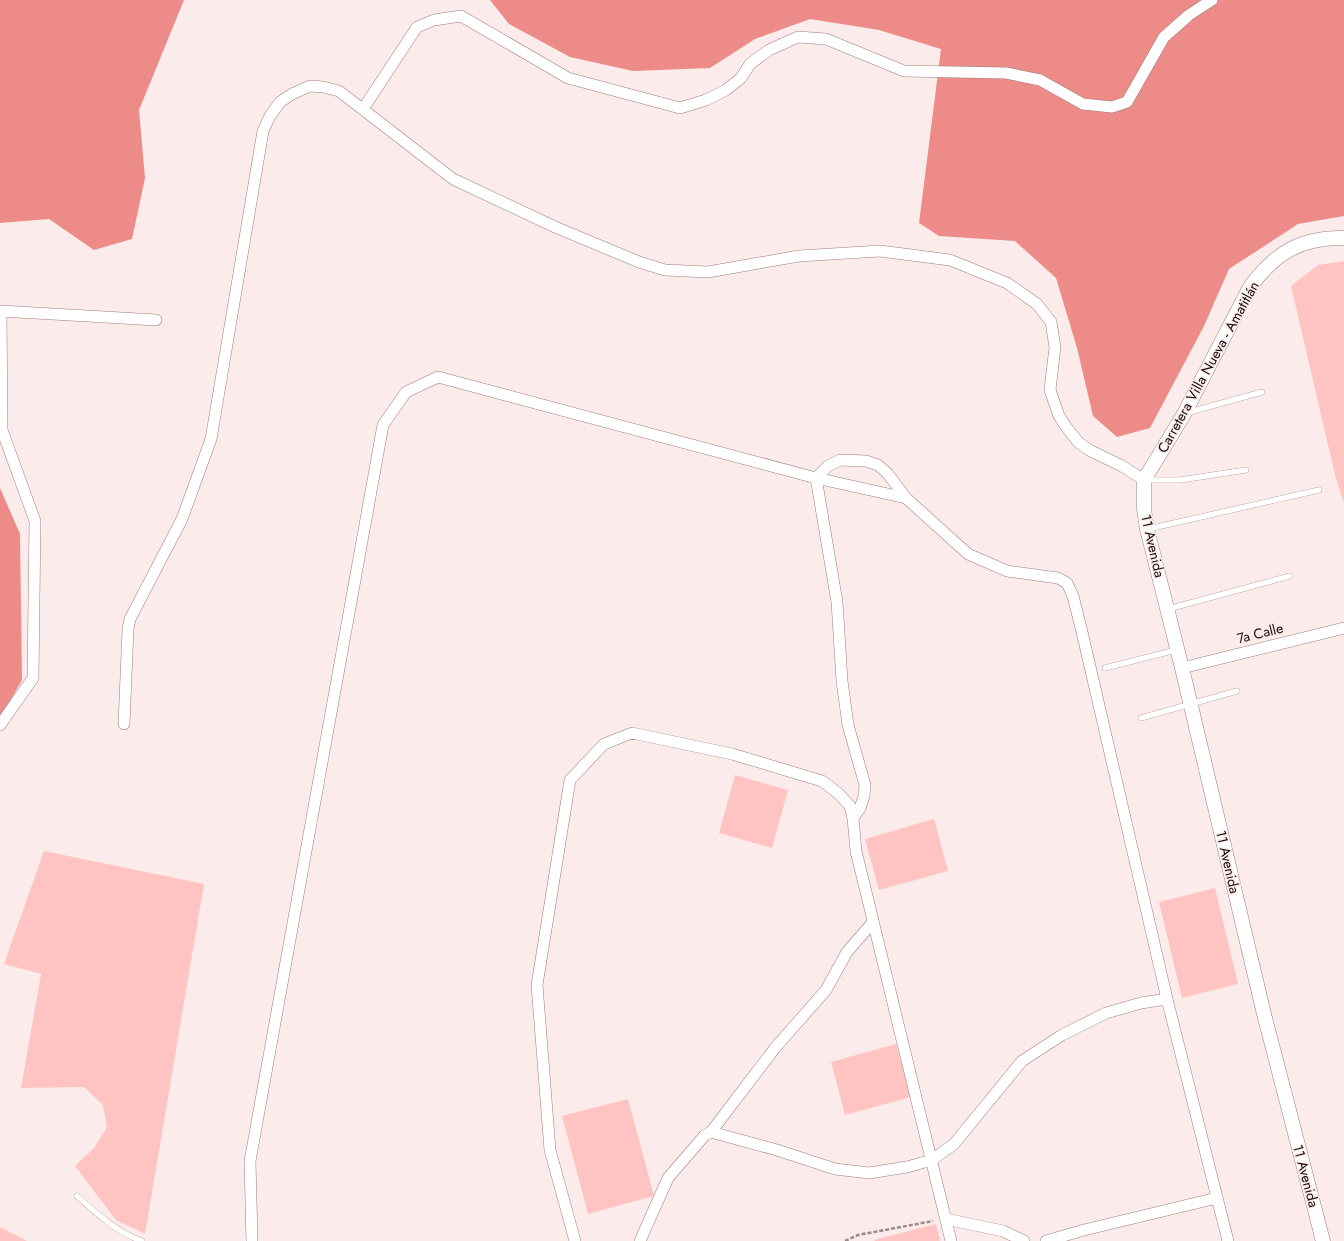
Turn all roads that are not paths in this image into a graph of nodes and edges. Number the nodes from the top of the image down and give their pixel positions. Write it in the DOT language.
graph roads {
  1 [pos="1212,0"];
  2 [pos="363,109"];
  3 [pos="1344,238"];
  4 [pos="156,320"];
  5 [pos="1262,392"];
  6 [pos="1184,414"];
  7 [pos="1246,470"];
  8 [pos="816,478"];
  9 [pos="1144,480"];
  10 [pos="1319,490"];
  11 [pos="906,498"];
  12 [pos="1147,529"];
  13 [pos="1290,576"];
  14 [pos="1167,610"];
  15 [pos="1344,628"];
  16 [pos="1178,650"];
  17 [pos="1105,668"];
  18 [pos="1182,668"];
  19 [pos="1237,691"];
  20 [pos="1191,704"];
  21 [pos="1141,718"];
  22 [pos="124,724"];
  23 [pos="0,725"];
  24 [pos="853,818"];
  25 [pos="873,922"];
  26 [pos="1167,999"];
  27 [pos="711,1132"];
  28 [pos="932,1160"];
  29 [pos="77,1196"];
  30 [pos="1217,1198"];
  31 [pos="946,1219"];
  32 [pos="142,1241"];
  33 [pos="252,1241"];
  34 [pos="575,1241"];
  35 [pos="640,1241"];
  36 [pos="951,1241"];
  37 [pos="1024,1241"];
  38 [pos="1046,1241"];
  39 [pos="1228,1241"];
  40 [pos="1323,1241"];
  1 -- 2 [label="street"];
  2 -- 9 [label="street"];
  2 -- 22 [label="street"];
  3 -- 6 [label="street, Carretera Villa Nueva - Amatitlán"];
  4 -- 23 [label="street"];
  5 -- 6 [label="lane"];
  6 -- 9 [label="street, Carretera Villa Nueva - Amatitlán"];
  7 -- 9 [label="lane"];
  8 -- 11 [label="street"];
  8 -- 11 [label="street"];
  8 -- 24 [label="street"];
  8 -- 33 [label="street"];
  9 -- 12 [label="street, 11 Avenida"];
  10 -- 12 [label="lane"];
  11 -- 26 [label="street"];
  12 -- 14 [label="street, 11 Avenida"];
  13 -- 14 [label="lane"];
  14 -- 16 [label="street, 11 Avenida"];
  15 -- 18 [label="street, 7a Calle"];
  16 -- 17 [label="lane"];
  16 -- 18 [label="street, 11 Avenida"];
  18 -- 20 [label="street, 11 Avenida"];
  19 -- 20 [label="lane"];
  20 -- 21 [label="lane"];
  20 -- 40 [label="street, 11 Avenida"];
  24 -- 25 [label="street"];
  24 -- 34 [label="street"];
  25 -- 27 [label="street"];
  25 -- 28 [label="street"];
  26 -- 28 [label="street"];
  26 -- 30 [label="street"];
  27 -- 28 [label="street"];
  27 -- 35 [label="street"];
  28 -- 31 [label="street"];
  29 -- 32 [label="lane"];
  30 -- 38 [label="street"];
  30 -- 39 [label="street"];
  31 -- 36 [label="street"];
  31 -- 37 [label="street"];
}
